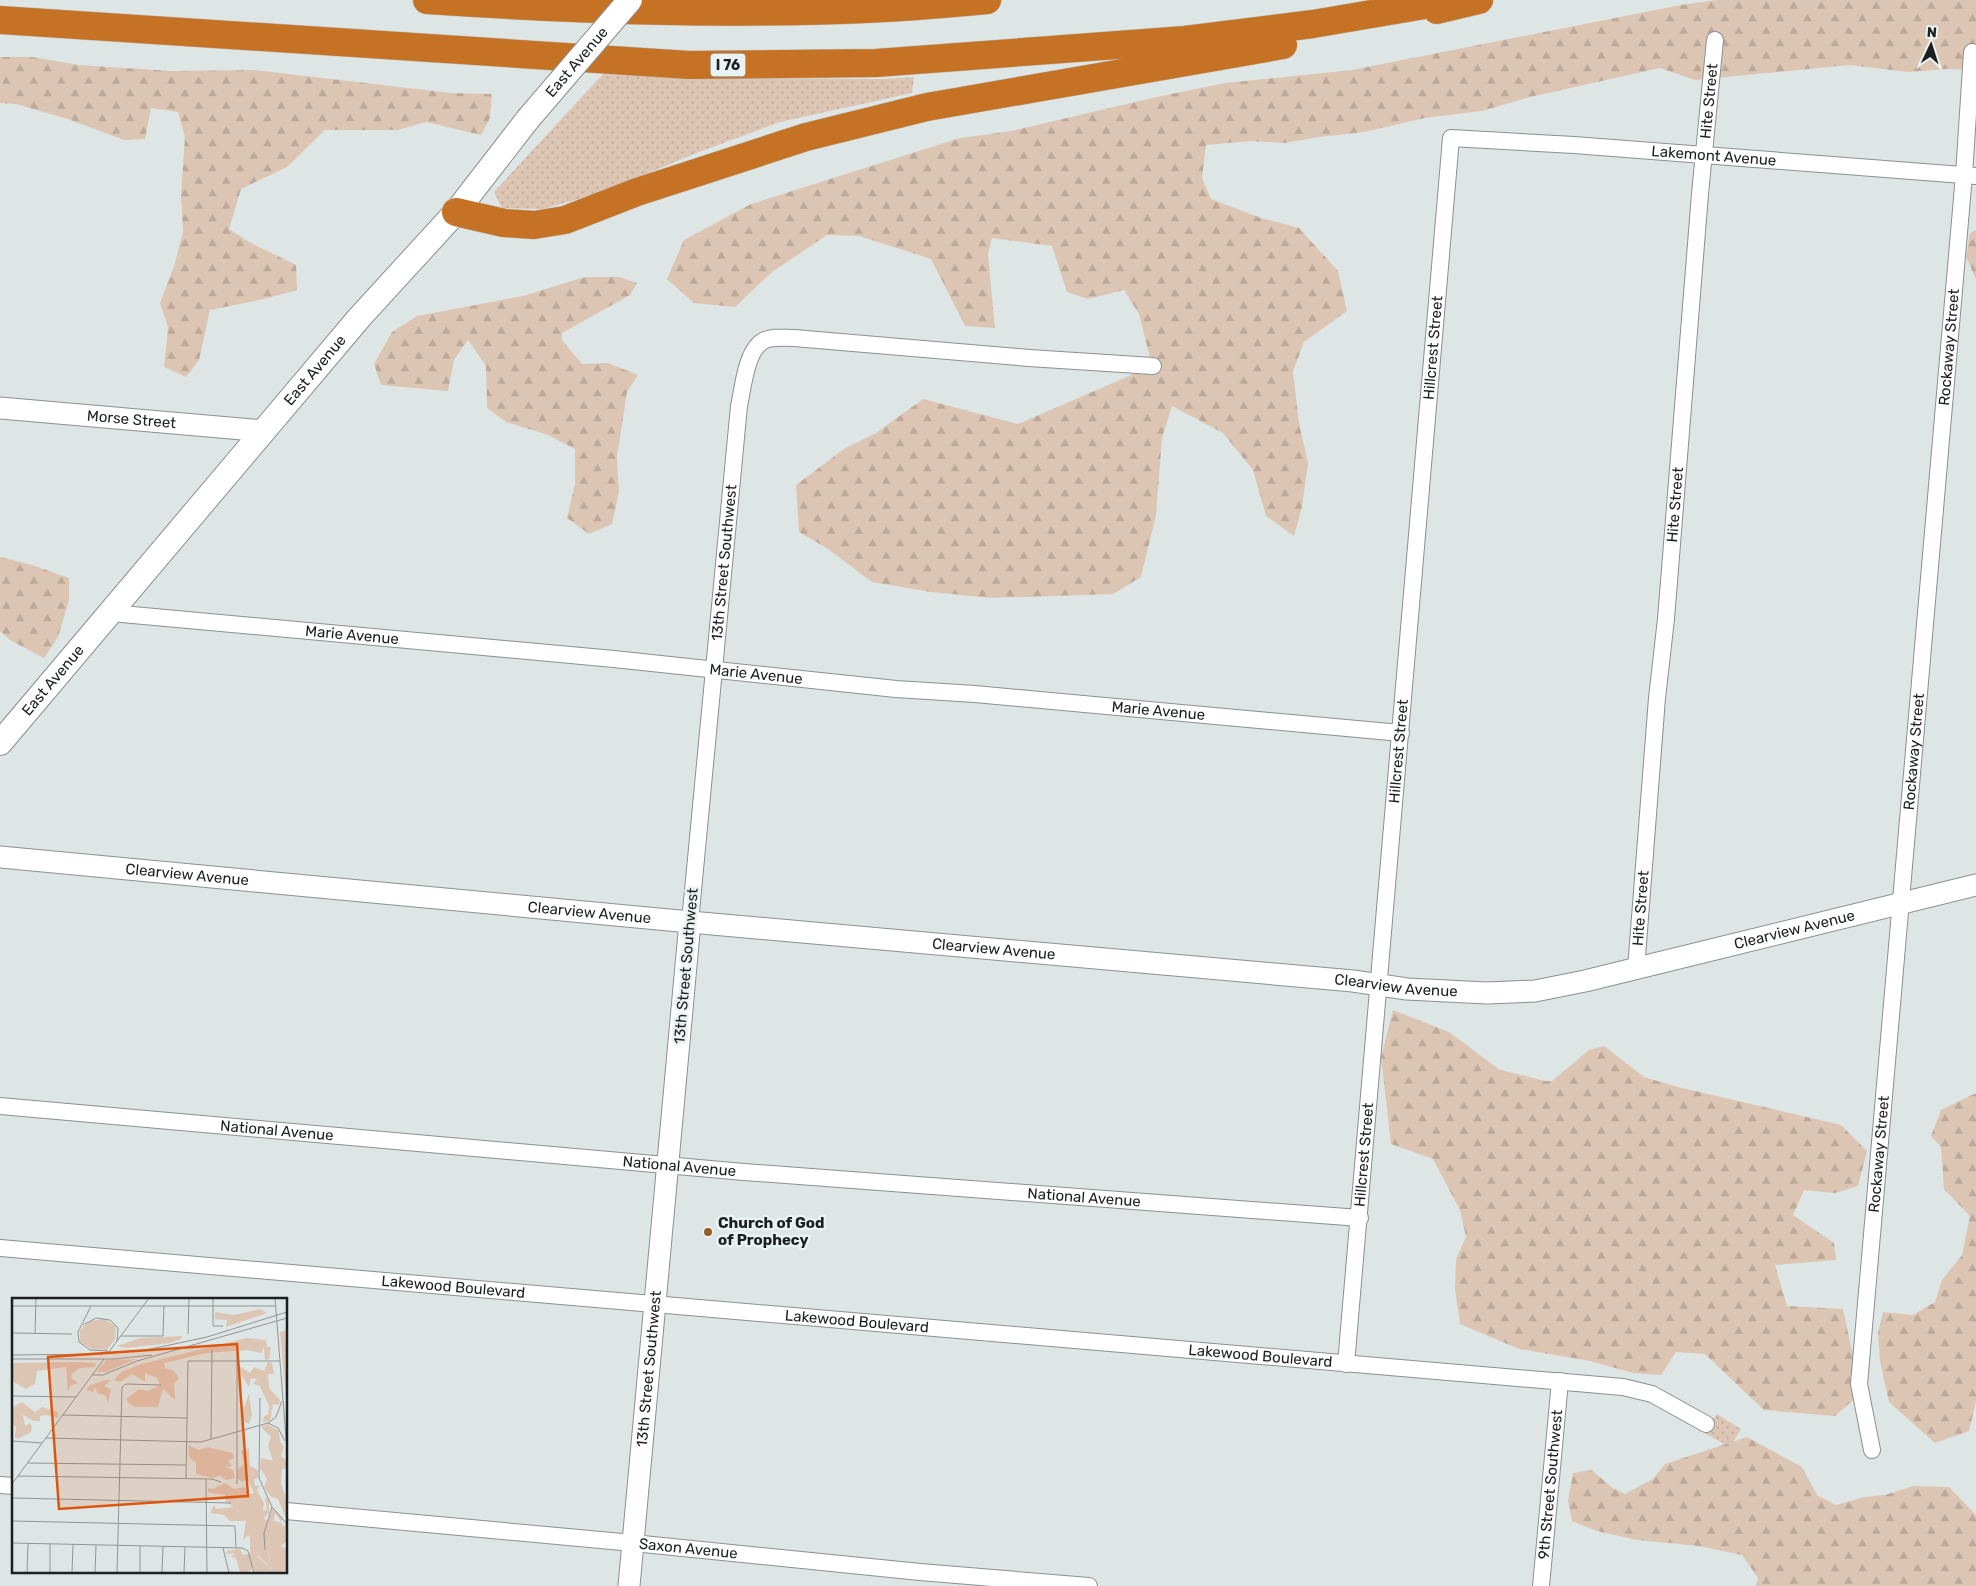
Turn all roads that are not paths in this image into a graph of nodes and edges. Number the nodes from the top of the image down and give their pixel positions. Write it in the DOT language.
graph roads {
  1 [pos="427,0"];
  2 [pos="630,0"];
  3 [pos="988,0"];
  4 [pos="1454,0"];
  5 [pos="1479,0"];
  6 [pos="0,20"];
  7 [pos="1715,40"];
  8 [pos="1972,52"];
  9 [pos="1451,138"];
  10 [pos="1705,156"];
  11 [pos="1970,176"];
  12 [pos="456,212"];
  13 [pos="1153,366"];
  14 [pos="0,408"];
  15 [pos="264,431"];
  16 [pos="110,613"];
  17 [pos="713,670"];
  18 [pos="1400,733"];
  19 [pos="0,743"];
  20 [pos="0,857"];
  21 [pos="1976,885"];
  22 [pos="1899,903"];
  23 [pos="690,922"];
  24 [pos="1636,969"];
  25 [pos="1379,984"];
  26 [pos="0,1106"];
  27 [pos="669,1164"];
  28 [pos="1360,1218"];
  29 [pos="0,1248"];
  30 [pos="656,1304"];
  31 [pos="1346,1364"];
  32 [pos="1560,1381"];
  33 [pos="1706,1424"];
  34 [pos="1872,1450"];
  35 [pos="288,1511"];
  36 [pos="633,1543"];
  37 [pos="629,1586"];
  38 [pos="1089,1586"];
  39 [pos="1541,1586"];
  1 -- 3 [label="highway"];
  2 -- 12 [label="main road, East Avenue, bridge"];
  4 -- 6 [label="highway, I 76"];
  5 -- 12 [label="highway"];
  7 -- 10 [label="street, Hite Street"];
  8 -- 11 [label="street, Rockaway Street"];
  9 -- 10 [label="street, Lakemont Avenue"];
  9 -- 18 [label="street, Hillcrest Street"];
  10 -- 11 [label="street, Lakemont Avenue"];
  10 -- 24 [label="street, Hite Street"];
  11 -- 22 [label="street, Rockaway Street"];
  12 -- 15 [label="main road, East Avenue"];
  13 -- 17 [label="street, 13th Street Southwest"];
  14 -- 15 [label="street, Morse Street"];
  15 -- 16 [label="main road, East Avenue"];
  16 -- 17 [label="street, Marie Avenue"];
  16 -- 19 [label="main road, East Avenue"];
  17 -- 18 [label="street, Marie Avenue"];
  17 -- 23 [label="street, 13th Street Southwest"];
  18 -- 25 [label="street, Hillcrest Street"];
  20 -- 23 [label="street, Clearview Avenue"];
  21 -- 22 [label="street, Clearview Avenue"];
  22 -- 24 [label="street, Clearview Avenue"];
  22 -- 34 [label="street, Rockaway Street"];
  23 -- 25 [label="street, Clearview Avenue"];
  23 -- 27 [label="street, 13th Street Southwest"];
  24 -- 25 [label="street, Clearview Avenue"];
  25 -- 28 [label="street, Hillcrest Street"];
  26 -- 27 [label="street, National Avenue"];
  27 -- 28 [label="street, National Avenue"];
  27 -- 30 [label="street, 13th Street Southwest"];
  28 -- 31 [label="street, Hillcrest Street"];
  29 -- 30 [label="street, Lakewood Boulevard"];
  30 -- 31 [label="street, Lakewood Boulevard"];
  30 -- 36 [label="street, 13th Street Southwest"];
  31 -- 32 [label="street, Lakewood Boulevard"];
  32 -- 33 [label="street, Lakewood Boulevard"];
  32 -- 39 [label="street, 9th Street Southwest"];
  35 -- 36 [label="street, Saxon Avenue"];
  36 -- 37 [label="street, 13th Street Southwest"];
  36 -- 38 [label="street, Saxon Avenue"];
}
